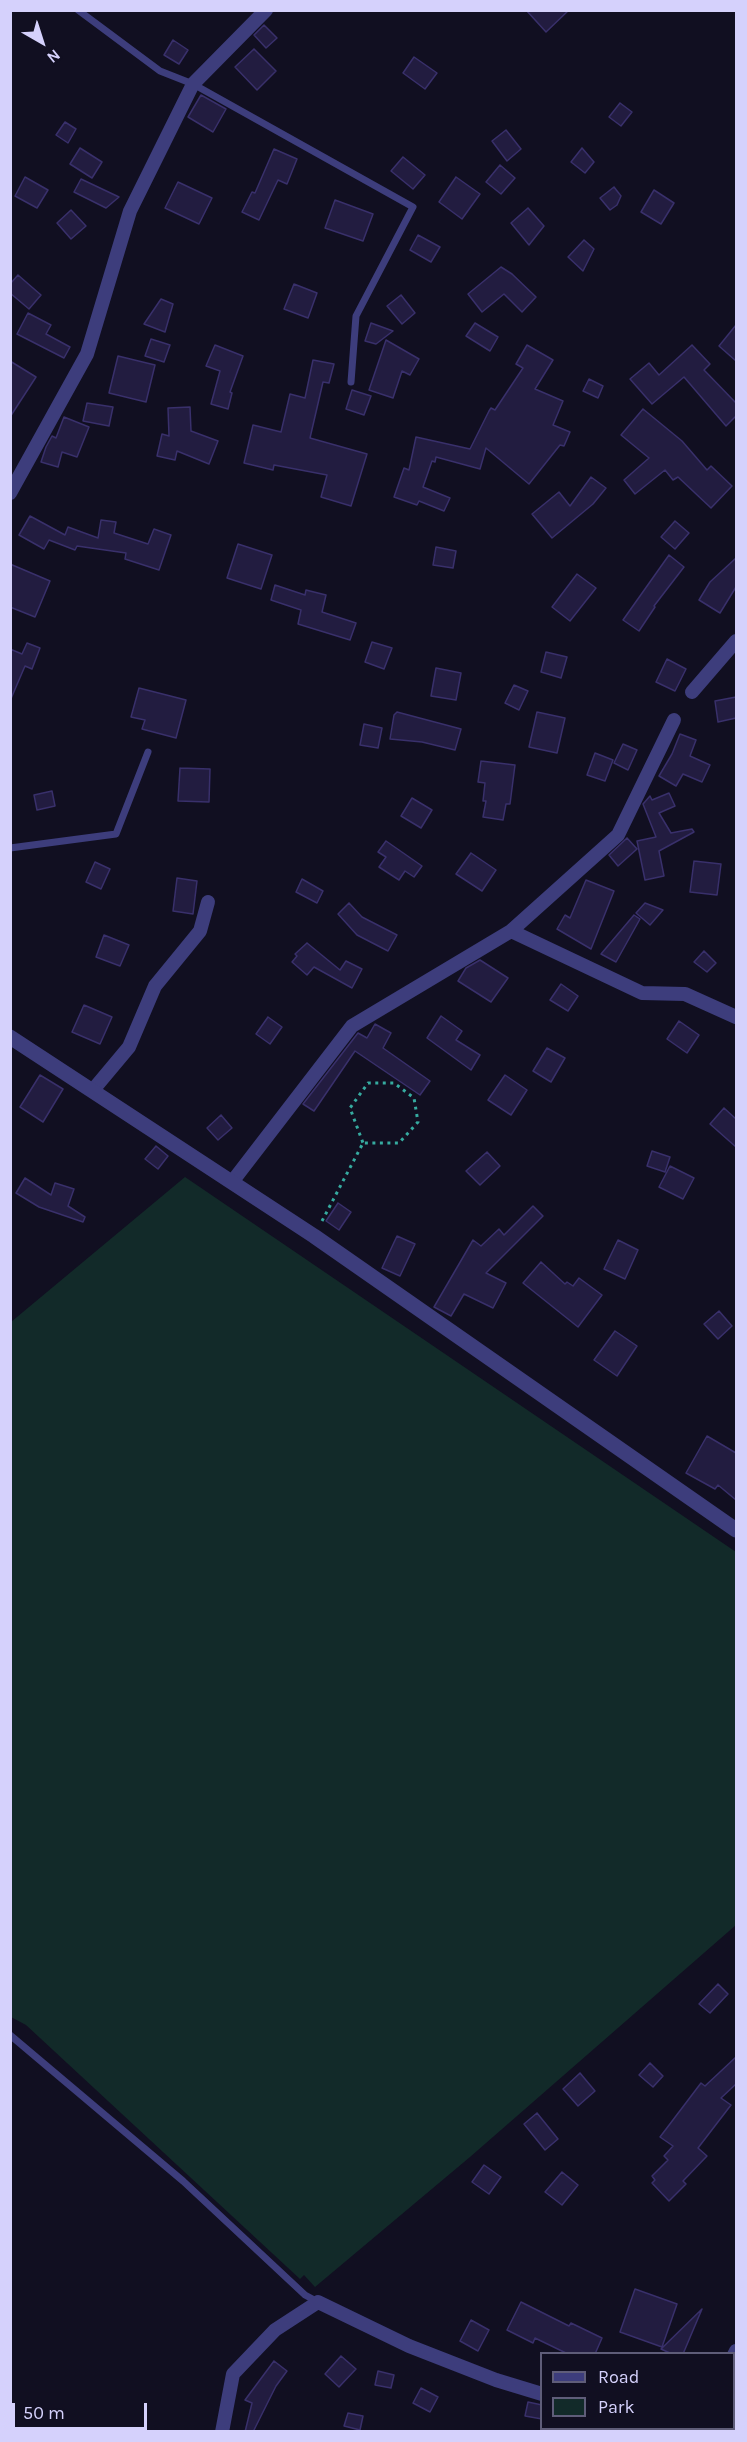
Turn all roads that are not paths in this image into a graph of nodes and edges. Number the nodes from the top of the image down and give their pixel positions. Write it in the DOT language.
graph roads {
  1 [pos="78,10"];
  2 [pos="266,10"];
  3 [pos="193,84"];
  4 [pos="351,382"];
  5 [pos="10,493"];
  6 [pos="736,641"];
  7 [pos="692,692"];
  8 [pos="674,720"];
  9 [pos="148,752"];
  10 [pos="10,848"];
  11 [pos="208,902"];
  12 [pos="511,931"];
  13 [pos="736,1017"];
  14 [pos="10,1037"];
  15 [pos="93,1089"];
  16 [pos="232,1182"];
  17 [pos="736,1530"];
  18 [pos="10,2035"];
  19 [pos="318,2302"];
  20 [pos="540,2393"];
  21 [pos="222,2432"];
  1 -- 3 [label="lane"];
  2 -- 3 [label="street"];
  3 -- 4 [label="lane"];
  3 -- 5 [label="street"];
  6 -- 7 [label="street"];
  8 -- 12 [label="street"];
  9 -- 10 [label="lane"];
  11 -- 15 [label="street"];
  12 -- 13 [label="street"];
  12 -- 16 [label="street"];
  14 -- 15 [label="street"];
  15 -- 16 [label="street"];
  16 -- 17 [label="street"];
  18 -- 19 [label="lane"];
  19 -- 20 [label="street"];
  19 -- 21 [label="street"];
}
